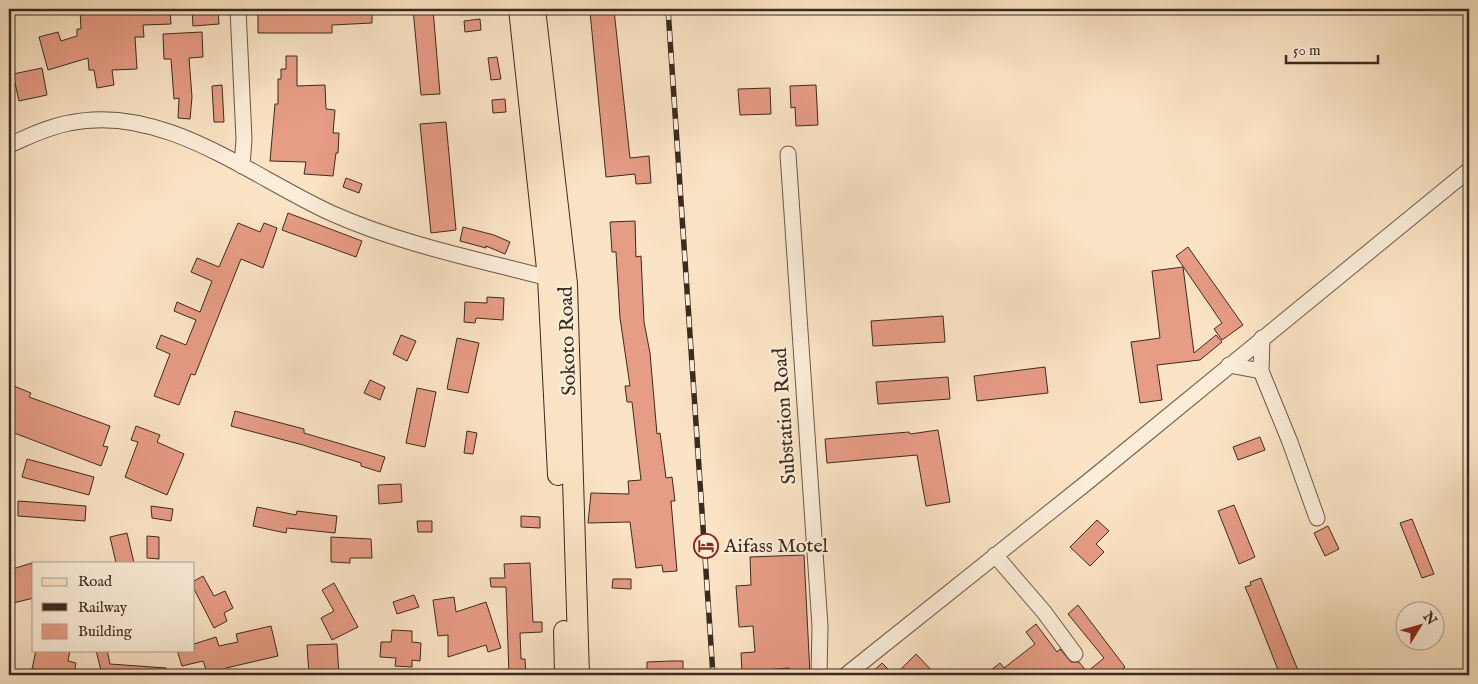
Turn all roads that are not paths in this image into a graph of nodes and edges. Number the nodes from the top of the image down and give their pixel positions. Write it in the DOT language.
graph roads {
  1 [pos="238,9"];
  2 [pos="519,9"];
  3 [pos="534,9"];
  4 [pos="9,146"];
  5 [pos="788,154"];
  6 [pos="242,166"];
  7 [pos="1469,170"];
  8 [pos="548,278"];
  9 [pos="1262,338"];
  10 [pos="1229,365"];
  11 [pos="1261,371"];
  12 [pos="1317,518"];
  13 [pos="995,555"];
  14 [pos="1075,654"];
  15 [pos="565,675"];
  16 [pos="579,675"];
  17 [pos="819,675"];
  18 [pos="846,675"];
  1 -- 6 [label="street"];
  2 -- 8 [label="main road, Sokoto Road"];
  3 -- 16 [label="main road, Sokoto Road"];
  4 -- 6 [label="street"];
  5 -- 17 [label="street, Substation Road"];
  6 -- 8 [label="street"];
  7 -- 9 [label="street"];
  8 -- 15 [label="main road, Sokoto Road"];
  9 -- 10 [label="street"];
  9 -- 11 [label="street"];
  10 -- 11 [label="street"];
  10 -- 13 [label="street"];
  11 -- 12 [label="street"];
  13 -- 14 [label="street"];
  13 -- 18 [label="street"];
}
